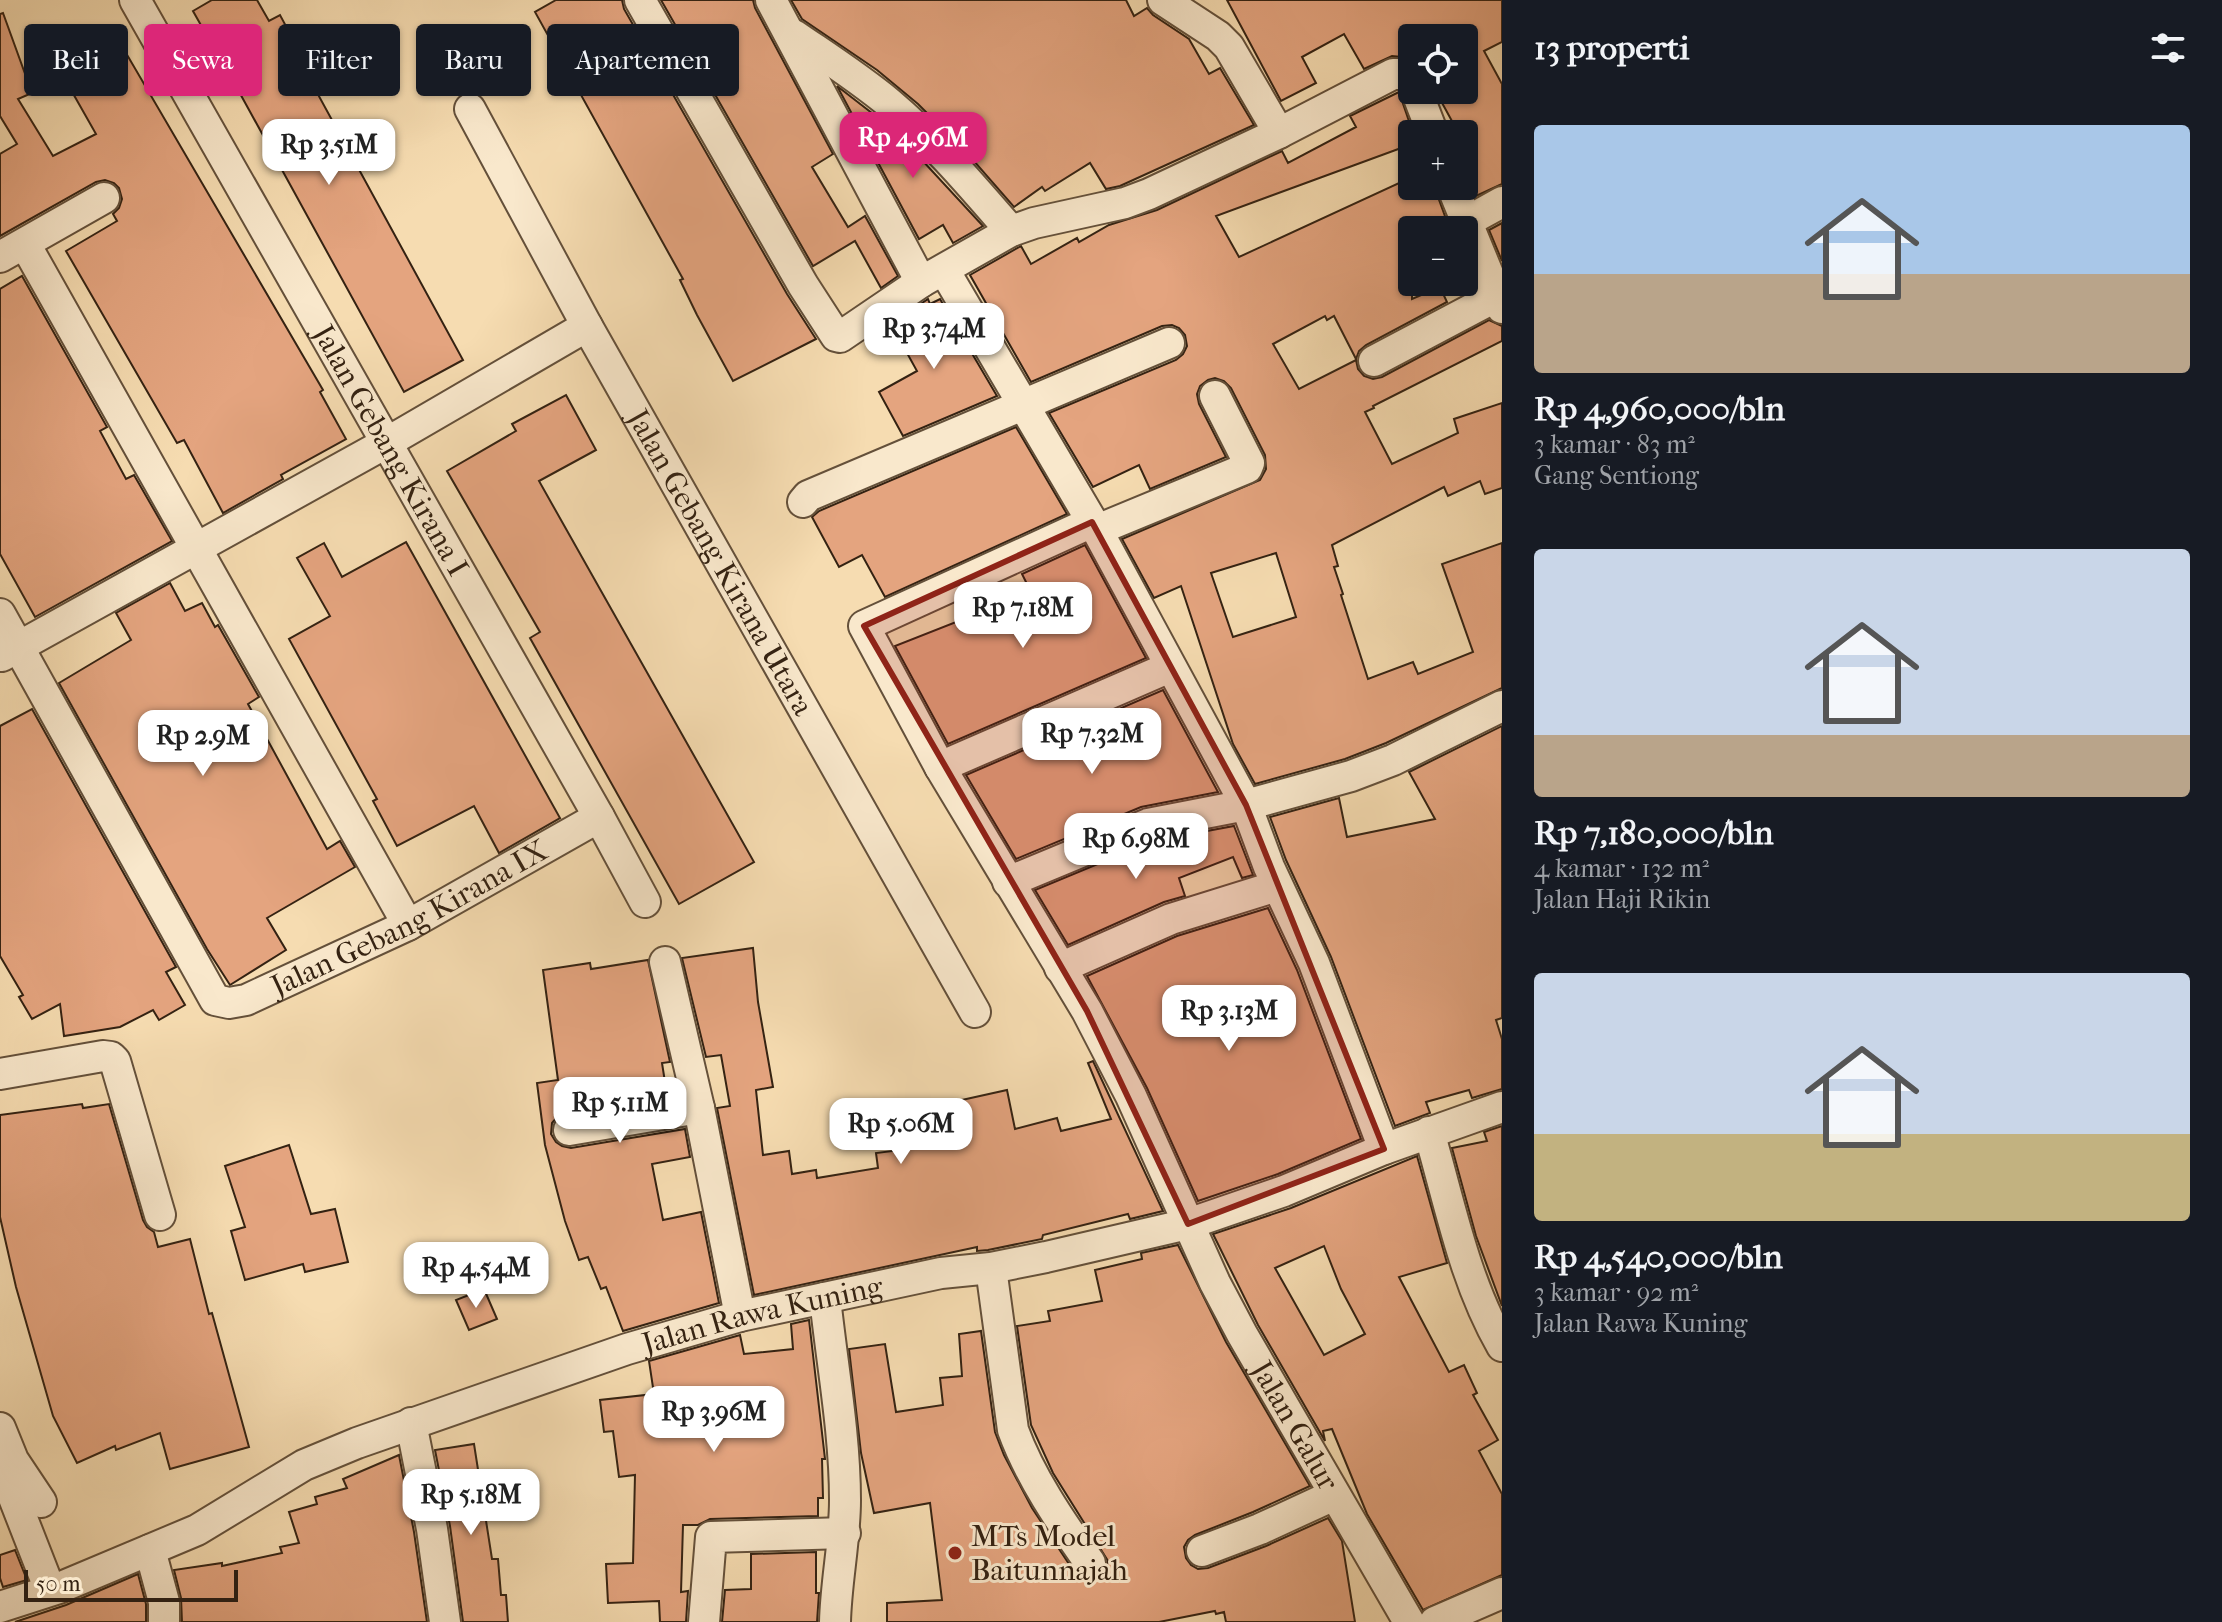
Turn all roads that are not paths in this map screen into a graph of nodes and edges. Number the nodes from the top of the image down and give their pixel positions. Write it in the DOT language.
graph roads {
  1 [pos="135,0"];
  2 [pos="640,0"];
  3 [pos="771,0"];
  4 [pos="1163,0"];
  5 [pos="788,31"];
  6 [pos="1398,74"];
  7 [pos="470,109"];
  8 [pos="1279,133"];
  9 [pos="104,198"];
  10 [pos="1502,202"];
  11 [pos="1477,216"];
  12 [pos="1011,231"];
  13 [pos="12,250"];
  14 [pos="1478,250"];
  15 [pos="932,276"];
  16 [pos="1500,302"];
  17 [pos="587,326"];
  18 [pos="1169,343"];
  19 [pos="1374,361"];
  20 [pos="1215,396"];
  21 [pos="1025,405"];
  22 [pos="386,443"];
  23 [pos="803,502"];
  24 [pos="1095,526"];
  25 [pos="195,549"];
  26 [pos="0,614"];
  27 [pos="9,652"];
  28 [pos="1170,667"];
  29 [pos="1502,706"];
  30 [pos="940,767"];
  31 [pos="1246,805"];
  32 [pos="599,817"];
  33 [pos="1008,882"];
  34 [pos="1277,886"];
  35 [pos="645,902"];
  36 [pos="408,925"];
  37 [pos="665,962"];
  38 [pos="1060,968"];
  39 [pos="975,1012"];
  40 [pos="3,1066"];
  41 [pos="1502,1107"];
  42 [pos="699,1108"];
  43 [pos="569,1130"];
  44 [pos="1429,1132"];
  45 [pos="1384,1149"];
  46 [pos="160,1215"];
  47 [pos="1188,1224"];
  48 [pos="991,1268"];
  49 [pos="825,1298"];
  50 [pos="740,1316"];
  51 [pos="1502,1346"];
  52 [pos="411,1423"];
  53 [pos="0,1428"];
  54 [pos="0,1462"];
  55 [pos="1334,1495"];
  56 [pos="41,1502"];
  57 [pos="845,1533"];
  58 [pos="150,1550"];
  59 [pos="1202,1551"];
  60 [pos="1090,1563"];
  61 [pos="50,1590"];
  62 [pos="1502,1593"];
  63 [pos="0,1607"];
  64 [pos="164,1622"];
  65 [pos="445,1622"];
  66 [pos="704,1622"];
  67 [pos="835,1622"];
  68 [pos="1409,1622"];
  69 [pos="1435,1622"];
  1 -- 22 [label="street, Jalan Gebang Kirana I"];
  2 -- 15 [label="street"];
  3 -- 5 [label="street"];
  4 -- 8 [label="street"];
  5 -- 12 [label="street"];
  5 -- 15 [label="street"];
  6 -- 8 [label="street"];
  7 -- 17 [label="street, Jalan Gebang Kirana Utara"];
  8 -- 12 [label="street"];
  9 -- 13 [label="street"];
  10 -- 11 [label="street"];
  12 -- 15 [label="street"];
  13 -- 25 [label="street"];
  14 -- 16 [label="street"];
  15 -- 21 [label="street"];
  16 -- 19 [label="street"];
  17 -- 22 [label="street"];
  17 -- 39 [label="street, Jalan Gebang Kirana Utara"];
  18 -- 21 [label="street"];
  20 -- 24 [label="street"];
  21 -- 23 [label="street"];
  21 -- 24 [label="street"];
  22 -- 25 [label="street"];
  22 -- 32 [label="street, Jalan Gebang Kirana I"];
  24 -- 28 [label="street"];
  24 -- 30 [label="street, Jalan Galur"];
  25 -- 27 [label="street"];
  25 -- 36 [label="street"];
  26 -- 27 [label="street"];
  27 -- 36 [label="street, Jalan Gebang Kirana IX"];
  28 -- 30 [label="street"];
  28 -- 31 [label="street"];
  29 -- 31 [label="street"];
  30 -- 33 [label="street, Jalan Galur"];
  31 -- 33 [label="street"];
  31 -- 34 [label="street"];
  32 -- 35 [label="street, Jalan Gebang Kirana I"];
  32 -- 36 [label="street, Jalan Gebang Kirana IX"];
  33 -- 38 [label="street, Jalan Galur"];
  34 -- 38 [label="street"];
  34 -- 45 [label="street"];
  37 -- 42 [label="street"];
  38 -- 47 [label="street, Jalan Galur"];
  40 -- 46 [label="street"];
  41 -- 44 [label="street, Jalan Rawa Kuning"];
  42 -- 43 [label="street"];
  42 -- 50 [label="street"];
  44 -- 45 [label="street, Jalan Rawa Kuning"];
  44 -- 51 [label="street"];
  45 -- 47 [label="street, Jalan Rawa Kuning"];
  47 -- 48 [label="street, Jalan Rawa Kuning"];
  47 -- 55 [label="street, Jalan Galur"];
  48 -- 49 [label="street, Jalan Rawa Kuning"];
  48 -- 60 [label="street"];
  49 -- 50 [label="street, Jalan Rawa Kuning"];
  49 -- 57 [label="street"];
  50 -- 52 [label="street, Jalan Rawa Kuning"];
  52 -- 58 [label="street, Jalan Rawa Kuning"];
  52 -- 65 [label="street"];
  53 -- 56 [label="street"];
  54 -- 61 [label="street"];
  55 -- 59 [label="street"];
  55 -- 68 [label="street, Jalan Galur"];
  57 -- 66 [label="street"];
  57 -- 67 [label="street"];
  58 -- 61 [label="street, Jalan Rawa Kuning"];
  58 -- 64 [label="street"];
  61 -- 63 [label="street, Jalan Rawa Kuning"];
  62 -- 69 [label="street"];
}
